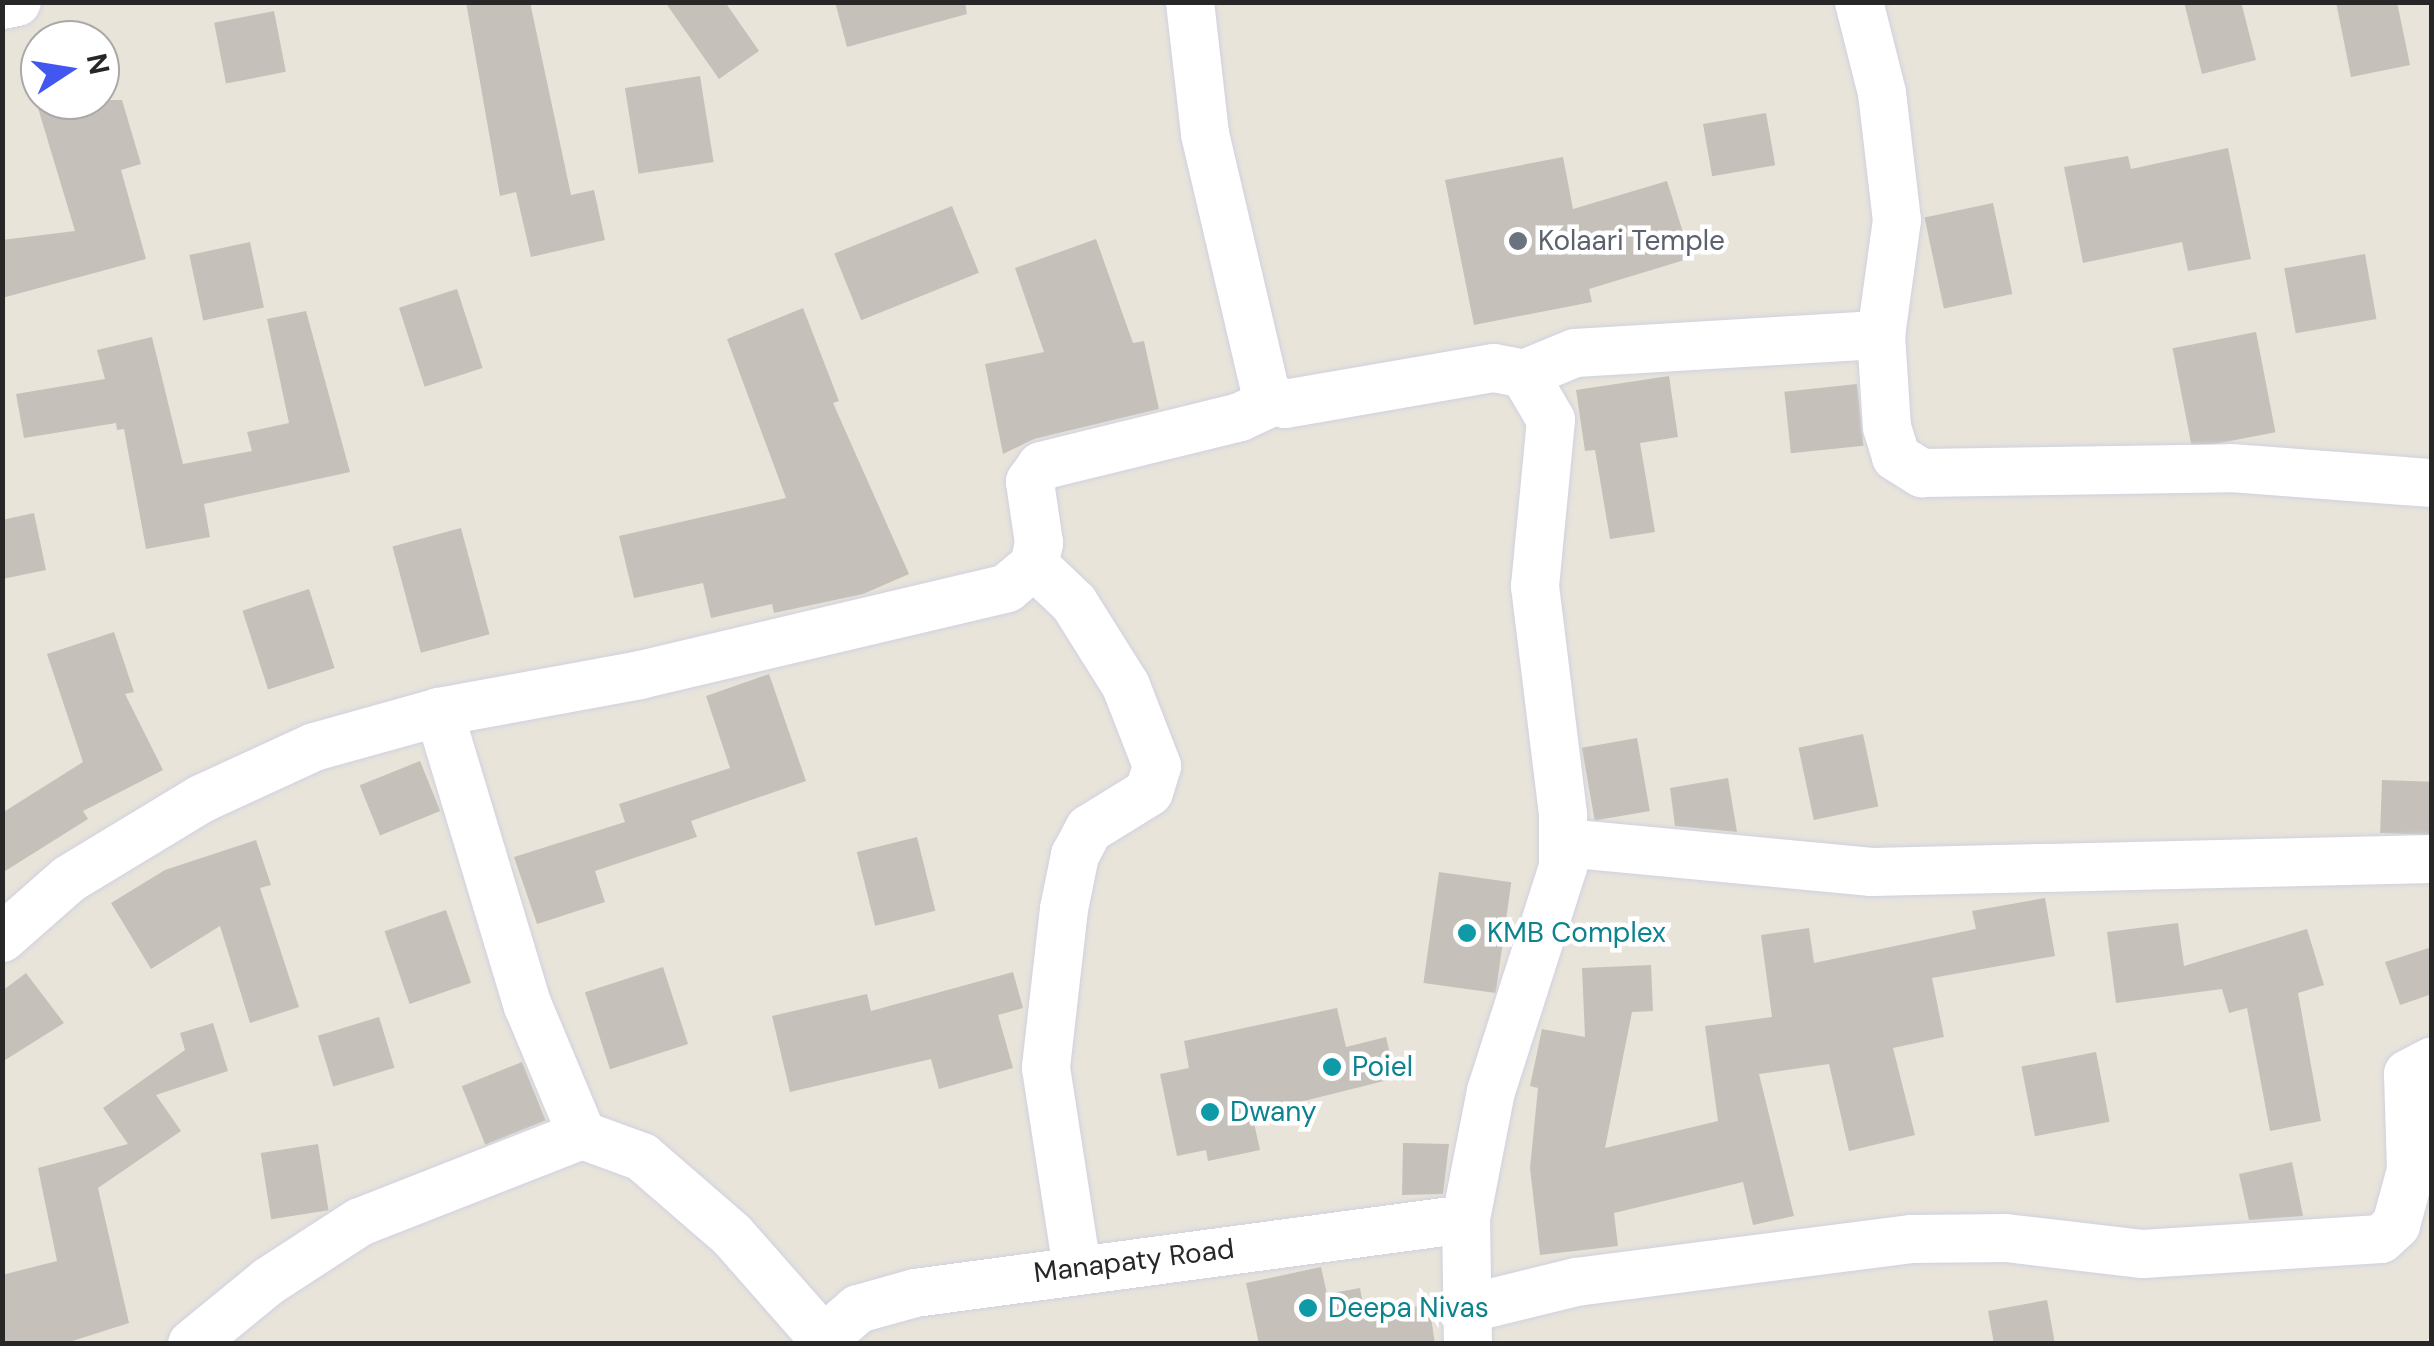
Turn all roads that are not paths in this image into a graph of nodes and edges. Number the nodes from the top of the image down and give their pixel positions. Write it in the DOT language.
graph roads {
  1 [pos="17,2"];
  2 [pos="1190,2"];
  3 [pos="1859,2"];
  4 [pos="2,5"];
  5 [pos="1880,335"];
  6 [pos="1524,374"];
  7 [pos="1272,402"];
  8 [pos="2432,483"];
  9 [pos="1034,565"];
  10 [pos="439,712"];
  11 [pos="1565,843"];
  12 [pos="2432,859"];
  13 [pos="2,938"];
  14 [pos="2432,1061"];
  15 [pos="582,1135"];
  16 [pos="1466,1219"];
  17 [pos="1078,1269"];
  18 [pos="1465,1327"];
  19 [pos="819,1340"];
  20 [pos="192,1344"];
  1 -- 4 [label="street"];
  2 -- 7 [label="street"];
  3 -- 5 [label="street"];
  5 -- 6 [label="street"];
  5 -- 8 [label="street"];
  6 -- 7 [label="street"];
  6 -- 11 [label="street"];
  7 -- 9 [label="street"];
  9 -- 10 [label="street"];
  9 -- 17 [label="street"];
  10 -- 13 [label="street"];
  10 -- 15 [label="street"];
  11 -- 12 [label="street"];
  11 -- 16 [label="street"];
  14 -- 18 [label="street"];
  15 -- 19 [label="street"];
  15 -- 20 [label="street"];
  16 -- 17 [label="street, Manapaty Road"];
  16 -- 18 [label="street"];
  17 -- 19 [label="street, Manapaty Road"];
}
